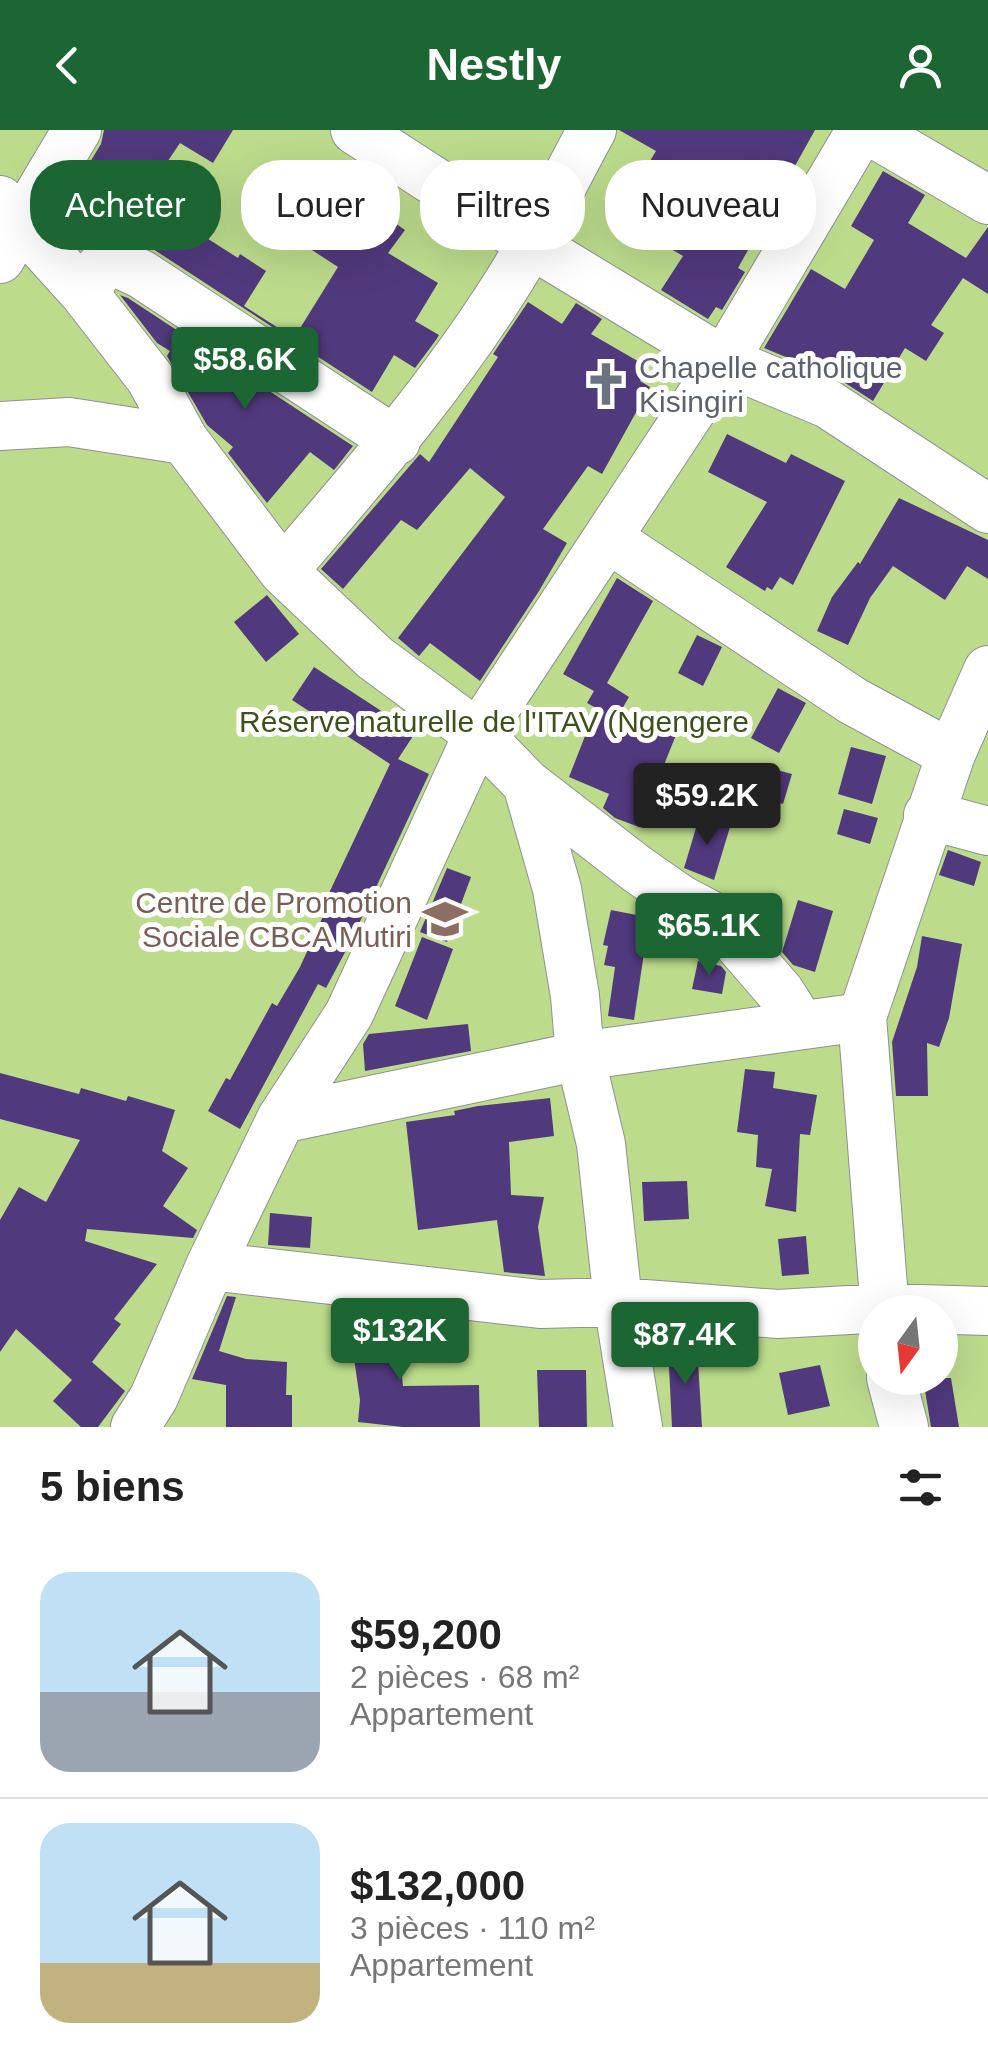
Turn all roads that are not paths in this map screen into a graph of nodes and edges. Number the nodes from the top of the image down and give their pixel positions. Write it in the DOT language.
graph roads {
  1 [pos="77,130"];
  2 [pos="355,130"];
  3 [pos="592,130"];
  4 [pos="865,130"];
  5 [pos="576,160"];
  6 [pos="420,172"];
  7 [pos="988,200"];
  8 [pos="8,227"];
  9 [pos="527,250"];
  10 [pos="541,250"];
  11 [pos="84,292"];
  12 [pos="724,361"];
  13 [pos="0,426"];
  14 [pos="184,440"];
  15 [pos="396,441"];
  16 [pos="988,509"];
  17 [pos="609,538"];
  18 [pos="283,571"];
  19 [pos="988,670"];
  20 [pos="478,734"];
  21 [pos="950,754"];
  22 [pos="527,784"];
  23 [pos="928,816"];
  24 [pos="988,831"];
  25 [pos="862,1017"];
  26 [pos="795,1025"];
  27 [pos="580,1056"];
  28 [pos="281,1120"];
  29 [pos="210,1266"];
  30 [pos="884,1295"];
  31 [pos="618,1302"];
  32 [pos="858,1311"];
  33 [pos="958,1311"];
  34 [pos="988,1311"];
  35 [pos="896,1395"];
  36 [pos="158,1417"];
  37 [pos="638,1427"];
  38 [pos="904,1427"];
  1 -- 8 [label="street"];
  2 -- 6 [label="street"];
  3 -- 5 [label="street"];
  4 -- 7 [label="street"];
  4 -- 12 [label="street"];
  8 -- 11 [label="street"];
  9 -- 15 [label="street"];
  10 -- 12 [label="street"];
  11 -- 14 [label="street"];
  11 -- 15 [label="street"];
  12 -- 16 [label="street"];
  12 -- 17 [label="street"];
  13 -- 14 [label="street"];
  14 -- 18 [label="street"];
  15 -- 18 [label="street"];
  17 -- 20 [label="street"];
  17 -- 21 [label="street"];
  18 -- 20 [label="street"];
  19 -- 21 [label="street"];
  20 -- 22 [label="street"];
  20 -- 28 [label="street"];
  21 -- 23 [label="street"];
  22 -- 26 [label="street"];
  22 -- 27 [label="street"];
  23 -- 24 [label="street"];
  23 -- 25 [label="street"];
  25 -- 26 [label="street"];
  25 -- 30 [label="street"];
  26 -- 27 [label="street"];
  27 -- 28 [label="street"];
  27 -- 31 [label="street"];
  28 -- 29 [label="street"];
  29 -- 31 [label="street"];
  29 -- 36 [label="street"];
  31 -- 32 [label="street"];
  31 -- 37 [label="street"];
  33 -- 34 [label="street"];
  35 -- 38 [label="street"];
}
